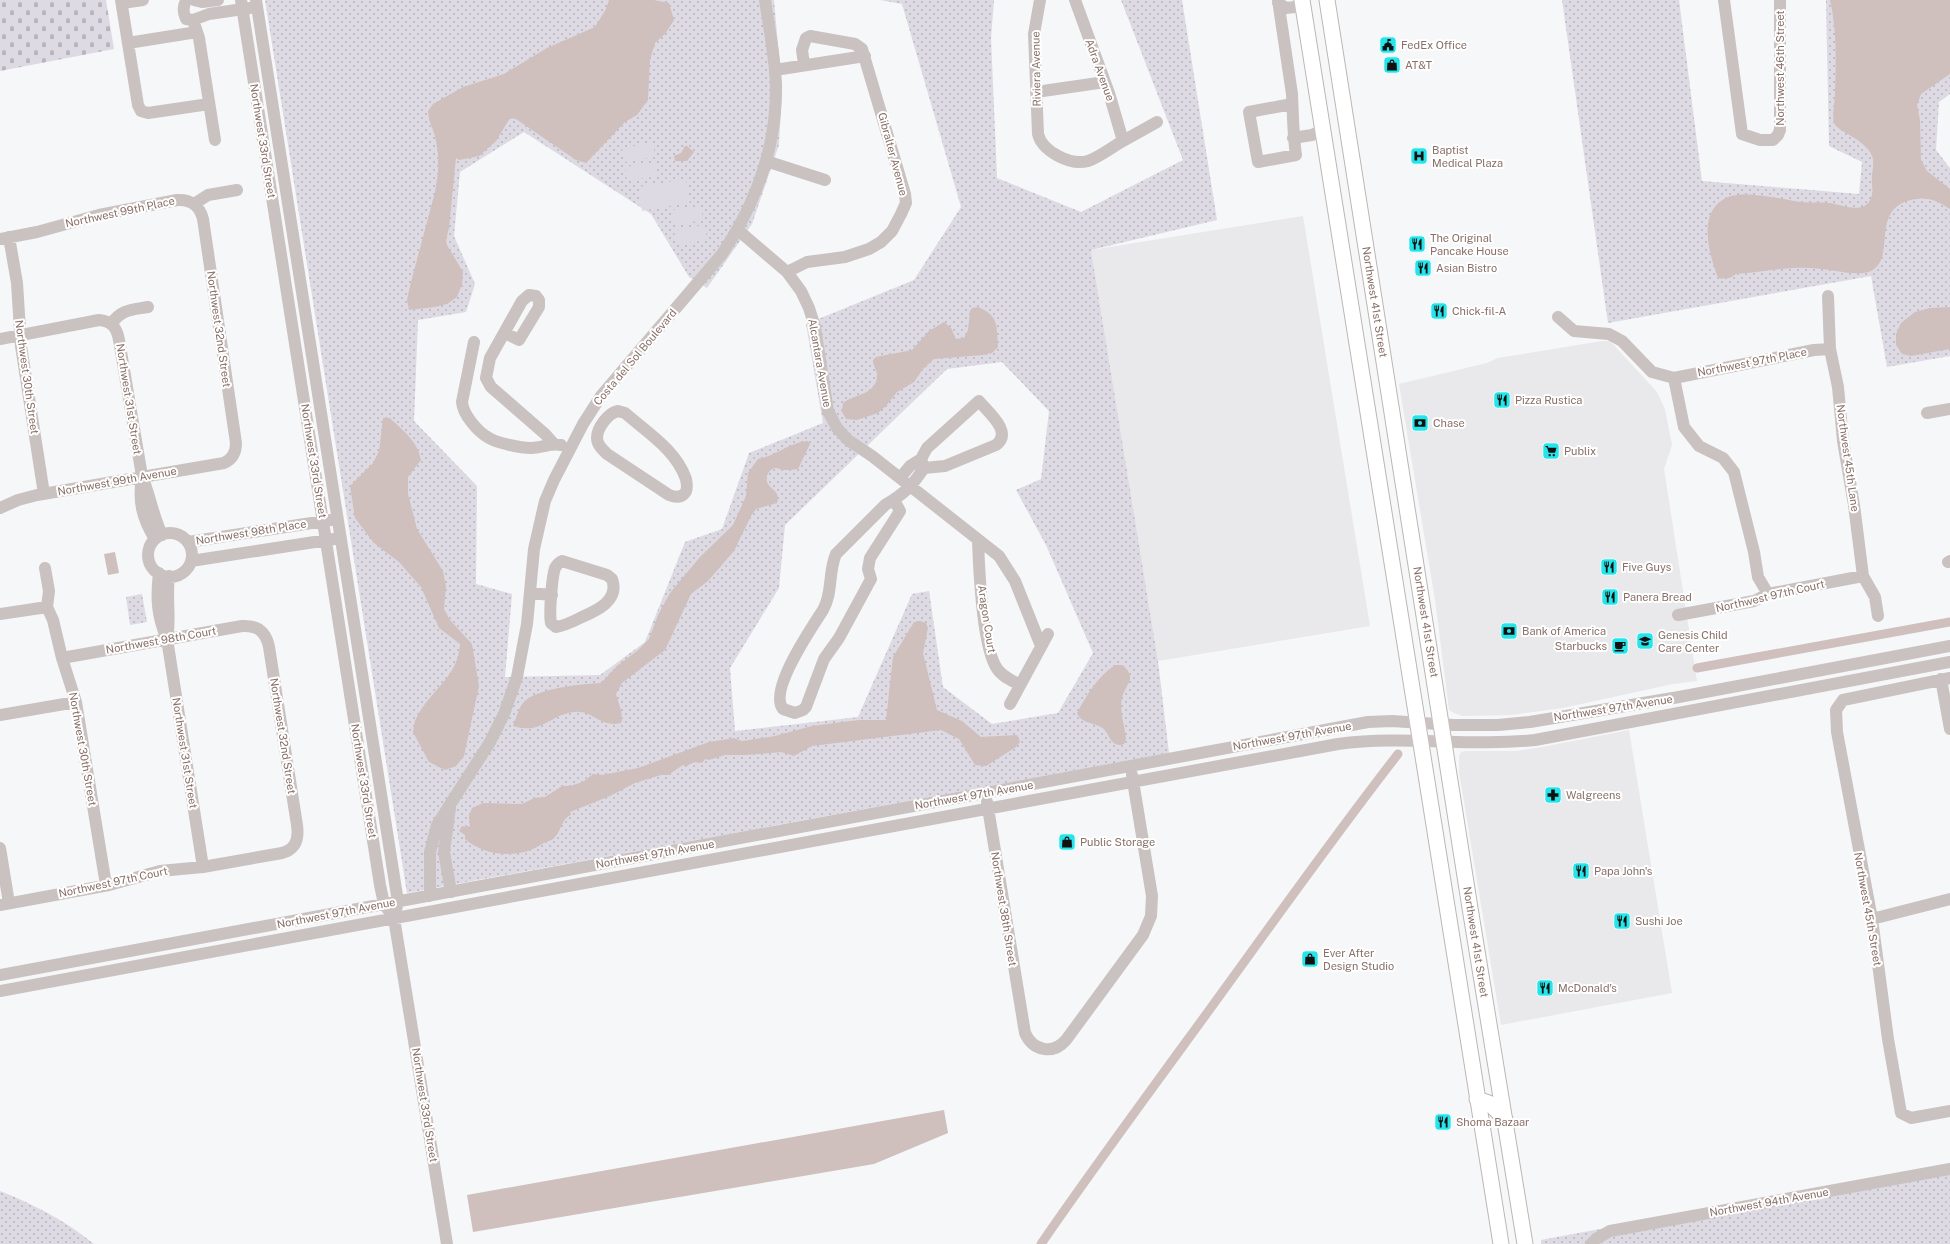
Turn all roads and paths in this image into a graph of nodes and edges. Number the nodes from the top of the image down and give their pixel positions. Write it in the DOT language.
graph roads {
  1 [pos="144,0"];
  2 [pos="218,0"];
  3 [pos="765,0"];
  4 [pos="1040,0"];
  5 [pos="1075,0"];
  6 [pos="1302,0"];
  7 [pos="1327,0"];
  8 [pos="1724,0"];
  9 [pos="1780,0"];
  10 [pos="194,1"];
  11 [pos="1279,1"];
  12 [pos="122,2"];
  13 [pos="257,3"];
  14 [pos="241,5"];
  15 [pos="197,19"];
  16 [pos="197,32"];
  17 [pos="128,43"];
  18 [pos="865,56"];
  19 [pos="804,64"];
  20 [pos="774,70"];
  21 [pos="1104,82"];
  22 [pos="1036,92"];
  23 [pos="209,104"];
  24 [pos="1292,104"];
  25 [pos="1157,122"];
  26 [pos="1323,130"];
  27 [pos="1293,134"];
  28 [pos="215,140"];
  29 [pos="1123,141"];
  30 [pos="766,162"];
  31 [pos="825,180"];
  32 [pos="237,190"];
  33 [pos="194,204"];
  34 [pos="738,230"];
  35 [pos="4,238"];
  36 [pos="787,272"];
  37 [pos="1828,296"];
  38 [pos="148,306"];
  39 [pos="1558,317"];
  40 [pos="111,324"];
  41 [pos="505,333"];
  42 [pos="20,335"];
  43 [pos="0,339"];
  44 [pos="1830,349"];
  45 [pos="490,358"];
  46 [pos="1674,378"];
  47 [pos="1950,409"];
  48 [pos="589,413"];
  49 [pos="1927,413"];
  50 [pos="603,423"];
  51 [pos="554,444"];
  52 [pos="570,448"];
  53 [pos="233,456"];
  54 [pos="923,463"];
  55 [pos="142,476"];
  56 [pos="900,478"];
  57 [pos="911,487"];
  58 [pos="44,494"];
  59 [pos="894,500"];
  60 [pos="0,508"];
  61 [pos="338,518"];
  62 [pos="323,521"];
  63 [pos="158,537"];
  64 [pos="341,537"];
  65 [pos="326,540"];
  66 [pos="978,540"];
  67 [pos="188,542"];
  68 [pos="191,561"];
  69 [pos="45,568"];
  70 [pos="164,575"];
  71 [pos="1863,576"];
  72 [pos="530,593"];
  73 [pos="1768,594"];
  74 [pos="552,595"];
  75 [pos="47,607"];
  76 [pos="0,614"];
  77 [pos="1678,615"];
  78 [pos="1878,616"];
  79 [pos="259,628"];
  80 [pos="1048,634"];
  81 [pos="167,639"];
  82 [pos="1042,646"];
  83 [pos="1950,646"];
  84 [pos="62,658"];
  85 [pos="1950,662"];
  86 [pos="1946,678"];
  87 [pos="1020,685"];
  88 [pos="76,702"];
  89 [pos="1010,704"];
  90 [pos="0,715"];
  91 [pos="1417,722"];
  92 [pos="1442,724"];
  93 [pos="1950,729"];
  94 [pos="1420,741"];
  95 [pos="1444,741"];
  96 [pos="1131,766"];
  97 [pos="1133,782"];
  98 [pos="986,793"];
  99 [pos="450,808"];
  100 [pos="988,810"];
  101 [pos="855,817"];
  102 [pos="858,834"];
  103 [pos="294,845"];
  104 [pos="0,848"];
  105 [pos="617,861"];
  106 [pos="203,867"];
  107 [pos="620,877"];
  108 [pos="106,885"];
  109 [pos="451,892"];
  110 [pos="430,896"];
  111 [pos="1950,899"];
  112 [pos="398,902"];
  113 [pos="4,904"];
  114 [pos="384,904"];
  115 [pos="394,918"];
  116 [pos="1872,919"];
  117 [pos="0,975"];
  118 [pos="1482,980"];
  119 [pos="1459,983"];
  120 [pos="0,991"];
  121 [pos="1463,1013"];
  122 [pos="1492,1040"];
  123 [pos="1472,1064"];
  124 [pos="1477,1098"];
  125 [pos="1950,1111"];
  126 [pos="1505,1119"];
  127 [pos="1950,1170"];
  128 [pos="1522,1224"];
  129 [pos="1498,1228"];
  130 [pos="447,1244"];
  131 [pos="1500,1244"];
  132 [pos="1526,1244"];
  133 [pos="1592,1244"];
  1 -- 12 [label="street"];
  2 -- 10 [label="street"];
  3 -- 20 [label="street, Costa del Sol Boulevard"];
  4 -- 22 [label="street, Riviera Avenue"];
  5 -- 21 [label="street, Adra Avenue"];
  6 -- 11 [label="street"];
  6 -- 26 [label="main road"];
  7 -- 92 [label="main road, Northwest 41st Street"];
  8 -- 9 [label="street, Northwest 46th Street"];
  10 -- 15 [label="street"];
  10 -- 15 [label="street"];
  11 -- 24 [label="street"];
  12 -- 17 [label="street"];
  13 -- 14 [label="street"];
  13 -- 61 [label="street, Northwest 33rd Street"];
  14 -- 15 [label="street"];
  14 -- 62 [label="street, Northwest 33rd Street"];
  15 -- 16 [label="street"];
  16 -- 17 [label="street"];
  16 -- 23 [label="street"];
  17 -- 23 [label="street"];
  18 -- 19 [label="street"];
  18 -- 19 [label="street"];
  18 -- 36 [label="street, Gibralter Avenue"];
  19 -- 20 [label="street"];
  20 -- 30 [label="street, Costa del Sol Boulevard"];
  21 -- 22 [label="street"];
  21 -- 29 [label="street, Adra Avenue"];
  22 -- 29 [label="street, Riviera Avenue"];
  23 -- 28 [label="street"];
  24 -- 27 [label="street"];
  24 -- 27 [label="street"];
  25 -- 29 [label="street"];
  26 -- 27 [label="street"];
  26 -- 91 [label="main road"];
  30 -- 31 [label="street"];
  30 -- 34 [label="street, Costa del Sol Boulevard"];
  32 -- 33 [label="street"];
  33 -- 35 [label="street, Northwest 99th Place"];
  33 -- 53 [label="street, Northwest 32nd Street"];
  34 -- 36 [label="street, Alcantara Avenue"];
  34 -- 48 [label="street, Costa del Sol Boulevard"];
  35 -- 42 [label="street, Northwest 30th Street"];
  36 -- 56 [label="street, Alcantara Avenue"];
  37 -- 44 [label="street, Northwest 45th Lane"];
  38 -- 40 [label="street"];
  39 -- 46 [label="street"];
  40 -- 42 [label="street"];
  40 -- 55 [label="street, Northwest 31st Street"];
  41 -- 45 [label="street"];
  42 -- 43 [label="street"];
  42 -- 58 [label="street, Northwest 30th Street"];
  44 -- 46 [label="street, Northwest 97th Place"];
  44 -- 71 [label="street, Northwest 45th Lane"];
  45 -- 51 [label="street"];
  45 -- 51 [label="street"];
  46 -- 73 [label="street"];
  47 -- 49 [label="street"];
  48 -- 50 [label="street"];
  48 -- 52 [label="street, Costa del Sol Boulevard"];
  50 -- 50 [label="street"];
  51 -- 52 [label="street"];
  52 -- 72 [label="street, Costa del Sol Boulevard"];
  53 -- 55 [label="street, Northwest 99th Avenue"];
  54 -- 54 [label="street"];
  54 -- 56 [label="street"];
  54 -- 57 [label="street"];
  55 -- 58 [label="street, Northwest 99th Avenue"];
  55 -- 63 [label="street, Northwest 31st Street"];
  56 -- 57 [label="street, Alcantara Avenue"];
  57 -- 59 [label="street"];
  57 -- 66 [label="street, Alcantara Avenue"];
  58 -- 60 [label="street, Northwest 99th Avenue"];
  59 -- 59 [label="street"];
  61 -- 62 [label="street, Northwest 98th Place"];
  61 -- 64 [label="street, Northwest 33rd Street"];
  62 -- 65 [label="street, Northwest 33rd Street"];
  62 -- 67 [label="street, Northwest 98th Place"];
  63 -- 67 [label="street"];
  63 -- 70 [label="street"];
  64 -- 65 [label="street, Northwest 98th Place"];
  64 -- 112 [label="street, Northwest 33rd Street"];
  65 -- 68 [label="street, Northwest 98th Place"];
  65 -- 114 [label="street, Northwest 33rd Street"];
  66 -- 82 [label="street, Alcantara Avenue"];
  66 -- 87 [label="street, Aragon Court"];
  67 -- 68 [label="street"];
  68 -- 70 [label="street"];
  69 -- 75 [label="street, Northwest 30th Street"];
  70 -- 81 [label="street, Northwest 31st Street"];
  71 -- 73 [label="street, Northwest 97th Court"];
  71 -- 78 [label="street, Northwest 45th Lane"];
  72 -- 74 [label="street"];
  72 -- 99 [label="street, Costa del Sol Boulevard"];
  73 -- 77 [label="street, Northwest 97th Court"];
  74 -- 74 [label="street"];
  75 -- 76 [label="street"];
  75 -- 84 [label="street, Northwest 30th Street"];
  79 -- 81 [label="street, Northwest 98th Court"];
  79 -- 103 [label="street, Northwest 32nd Street"];
  80 -- 82 [label="street"];
  81 -- 84 [label="street, Northwest 98th Court"];
  81 -- 106 [label="street, Northwest 31st Street"];
  82 -- 87 [label="street"];
  83 -- 92 [label="street, Northwest 97th Avenue"];
  84 -- 88 [label="street, Northwest 30th Street"];
  85 -- 95 [label="street, Northwest 97th Avenue"];
  86 -- 93 [label="street"];
  86 -- 116 [label="street, Northwest 45th Street"];
  87 -- 89 [label="street"];
  88 -- 90 [label="street"];
  88 -- 108 [label="street, Northwest 30th Street"];
  91 -- 92 [label="street, Northwest 97th Avenue"];
  91 -- 94 [label="main road"];
  91 -- 96 [label="street, Northwest 97th Avenue"];
  92 -- 95 [label="main road, Northwest 41st Street"];
  94 -- 95 [label="street, Northwest 97th Avenue"];
  94 -- 97 [label="street, Northwest 97th Avenue"];
  94 -- 119 [label="main road"];
  95 -- 118 [label="main road, Northwest 41st Street"];
  96 -- 97 [label="street, Northwest 38th Street"];
  96 -- 98 [label="street, Northwest 97th Avenue"];
  97 -- 100 [label="street, Northwest 97th Avenue"];
  97 -- 100 [label="street, Northwest 38th Street"];
  98 -- 100 [label="street, Northwest 38th Street"];
  98 -- 101 [label="street, Northwest 97th Avenue"];
  99 -- 109 [label="street, Costa del Sol Boulevard"];
  99 -- 110 [label="street, Costa del Sol Boulevard"];
  100 -- 102 [label="street, Northwest 97th Avenue"];
  101 -- 102 [label="street"];
  101 -- 105 [label="street, Northwest 97th Avenue"];
  102 -- 107 [label="street, Northwest 97th Avenue"];
  103 -- 106 [label="street, Northwest 97th Court"];
  104 -- 113 [label="street"];
  105 -- 107 [label="street"];
  105 -- 109 [label="street, Northwest 97th Avenue"];
  106 -- 108 [label="street, Northwest 97th Court"];
  107 -- 115 [label="street, Northwest 97th Avenue"];
  108 -- 113 [label="street, Northwest 97th Court"];
  109 -- 110 [label="street, Northwest 97th Avenue"];
  110 -- 112 [label="street, Northwest 97th Avenue"];
  111 -- 116 [label="street"];
  112 -- 114 [label="street, Northwest 97th Avenue"];
  112 -- 115 [label="street, Northwest 33rd Street"];
  114 -- 115 [label="street, Northwest 33rd Street"];
  114 -- 117 [label="street, Northwest 97th Avenue"];
  115 -- 120 [label="street, Northwest 97th Avenue"];
  115 -- 130 [label="street, Northwest 33rd Street"];
  116 -- 125 [label="street, Northwest 45th Street"];
  118 -- 119 [label="main road"];
  118 -- 122 [label="main road, Northwest 41st Street"];
  119 -- 121 [label="main road"];
  121 -- 122 [label="main road"];
  121 -- 123 [label="main road"];
  122 -- 123 [label="main road"];
  122 -- 126 [label="main road, Northwest 41st Street"];
  123 -- 124 [label="main road"];
  124 -- 126 [label="main road"];
  124 -- 129 [label="main road"];
  126 -- 128 [label="main road, Northwest 41st Street"];
  127 -- 133 [label="street, Northwest 94th Avenue"];
  128 -- 129 [label="main road"];
  128 -- 132 [label="main road, Northwest 41st Street"];
  129 -- 131 [label="main road"];
}
